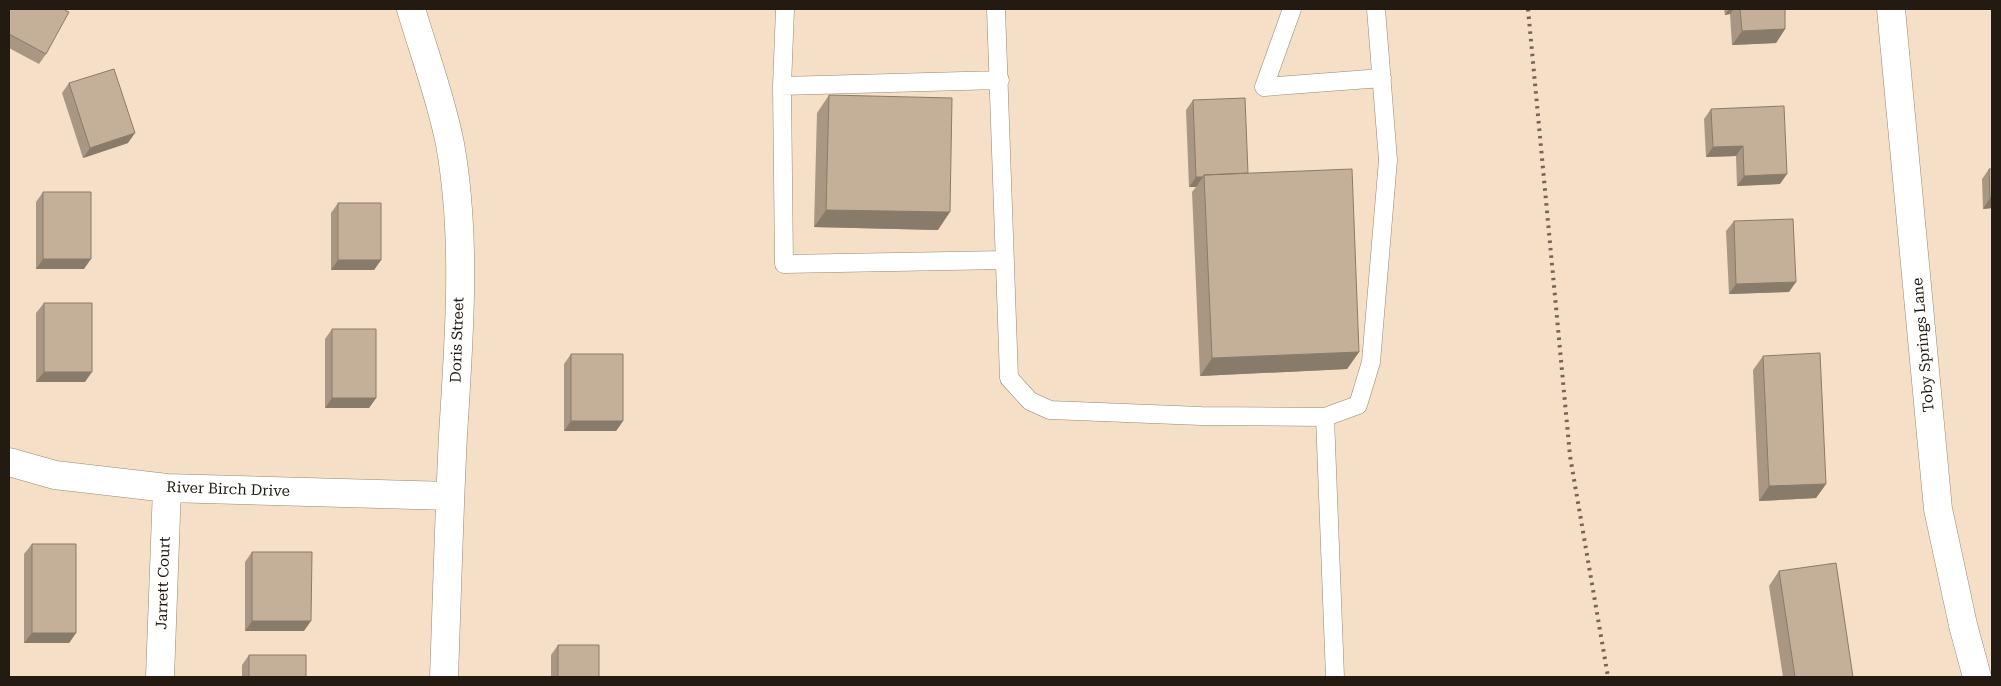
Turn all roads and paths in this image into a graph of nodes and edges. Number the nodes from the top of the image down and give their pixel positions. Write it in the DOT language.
graph roads {
  1 [pos="411,9"];
  2 [pos="785,9"];
  3 [pos="796,9"];
  4 [pos="996,9"];
  5 [pos="1292,9"];
  6 [pos="1376,9"];
  7 [pos="1891,9"];
  8 [pos="1382,78"];
  9 [pos="1000,80"];
  10 [pos="782,86"];
  11 [pos="1005,260"];
  12 [pos="1325,417"];
  13 [pos="9,462"];
  14 [pos="167,488"];
  15 [pos="450,496"];
  16 [pos="160,677"];
  17 [pos="444,677"];
  18 [pos="1335,677"];
  19 [pos="1977,677"];
  1 -- 15 [label="street, Doris Street"];
  2 -- 3 [label="lane"];
  2 -- 10 [label="lane"];
  4 -- 9 [label="lane"];
  5 -- 8 [label="lane"];
  6 -- 8 [label="lane"];
  7 -- 19 [label="street, Toby Springs Lane"];
  8 -- 12 [label="lane"];
  9 -- 10 [label="lane"];
  9 -- 11 [label="lane"];
  10 -- 11 [label="lane"];
  11 -- 12 [label="lane"];
  12 -- 18 [label="lane"];
  13 -- 14 [label="street, River Birch Drive"];
  14 -- 15 [label="street, River Birch Drive"];
  14 -- 16 [label="street, Jarrett Court"];
  15 -- 17 [label="street, Doris Street"];
}
